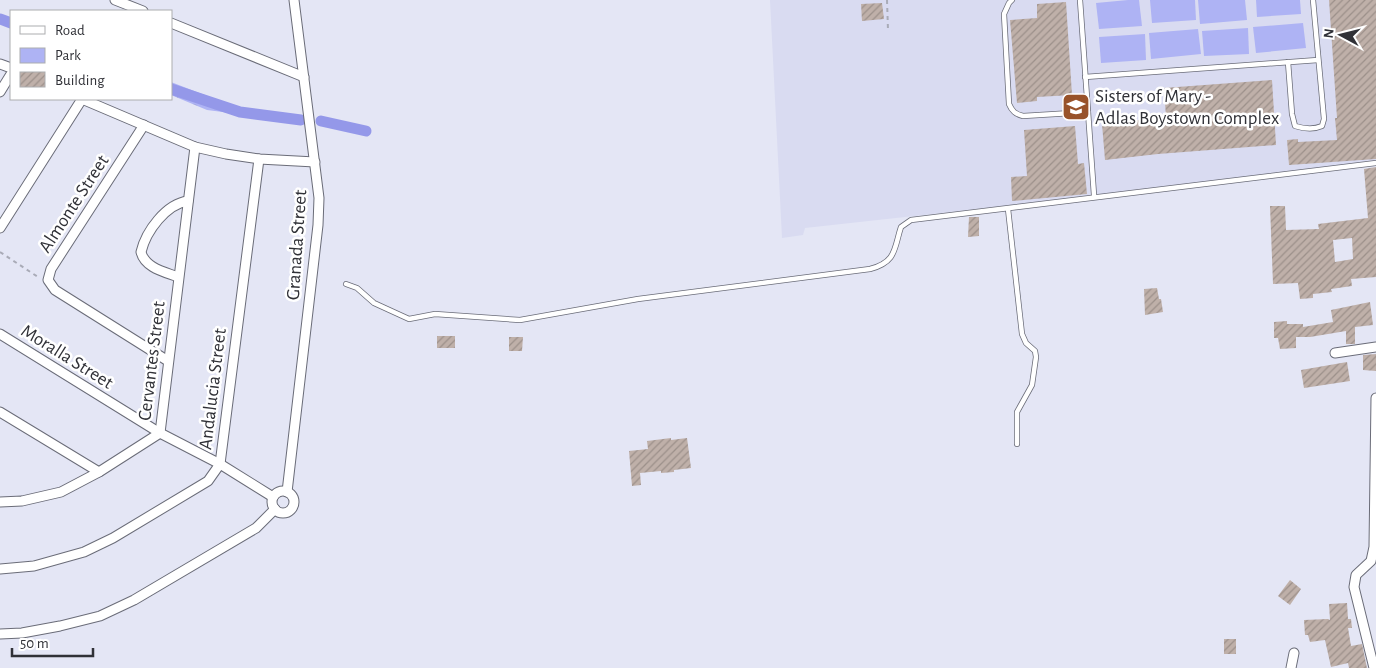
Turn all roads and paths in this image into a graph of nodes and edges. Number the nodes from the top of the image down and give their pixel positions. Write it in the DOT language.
graph roads {
  1 [pos="115,0"];
  2 [pos="294,0"];
  3 [pos="887,0"];
  4 [pos="1012,0"];
  5 [pos="1080,0"];
  6 [pos="1313,0"];
  7 [pos="140,10"];
  8 [pos="172,23"];
  9 [pos="888,30"];
  10 [pos="1318,60"];
  11 [pos="1288,62"];
  12 [pos="10,76"];
  13 [pos="1085,77"];
  14 [pos="304,78"];
  15 [pos="0,92"];
  16 [pos="81,100"];
  17 [pos="84,100"];
  18 [pos="1088,112"];
  19 [pos="144,125"];
  20 [pos="194,147"];
  21 [pos="260,159"];
  22 [pos="315,162"];
  23 [pos="1376,163"];
  24 [pos="1094,196"];
  25 [pos="188,201"];
  26 [pos="1008,209"];
  27 [pos="0,228"];
  28 [pos="0,252"];
  29 [pos="178,277"];
  30 [pos="346,284"];
  31 [pos="50,286"];
  32 [pos="0,334"];
  33 [pos="1376,347"];
  34 [pos="1335,353"];
  35 [pos="168,360"];
  36 [pos="1375,400"];
  37 [pos="0,412"];
  38 [pos="160,433"];
  39 [pos="1016,444"];
  40 [pos="220,464"];
  41 [pos="99,472"];
  42 [pos="287,492"];
  43 [pos="273,497"];
  44 [pos="0,502"];
  45 [pos="275,509"];
  46 [pos="0,569"];
  47 [pos="0,634"];
  48 [pos="1294,653"];
  49 [pos="1291,668"];
  50 [pos="1374,668"];
  1 -- 7 [label="street"];
  2 -- 14 [label="street, Granada Street"];
  3 -- 9 [label="path"];
  4 -- 18 [label="lane"];
  5 -- 13 [label="lane"];
  6 -- 10 [label="lane"];
  8 -- 14 [label="street"];
  10 -- 11 [label="lane"];
  10 -- 11 [label="lane"];
  11 -- 13 [label="lane"];
  12 -- 15 [label="street"];
  13 -- 18 [label="lane"];
  14 -- 22 [label="street, Granada Street"];
  16 -- 27 [label="street"];
  17 -- 19 [label="street"];
  18 -- 24 [label="lane"];
  19 -- 20 [label="street"];
  19 -- 31 [label="street, Almonte Street"];
  20 -- 21 [label="street"];
  20 -- 25 [label="street, Cervantes Street"];
  21 -- 22 [label="street"];
  21 -- 40 [label="street, Andalucia Street"];
  22 -- 42 [label="street, Granada Street"];
  23 -- 26 [label="lane"];
  25 -- 29 [label="street, Cervantes Street"];
  25 -- 29 [label="street"];
  26 -- 30 [label="lane"];
  26 -- 39 [label="lane"];
  28 -- 31 [label="path"];
  29 -- 35 [label="street, Cervantes Street"];
  31 -- 35 [label="street"];
  32 -- 38 [label="street, Moralla Street"];
  33 -- 34 [label="street"];
  35 -- 38 [label="street, Cervantes Street"];
  36 -- 50 [label="street"];
  37 -- 41 [label="street"];
  38 -- 40 [label="street, Moralla Street"];
  38 -- 41 [label="street, Cervantes Street"];
  40 -- 43 [label="street, Moralla Street"];
  40 -- 46 [label="street, Andalucia Street"];
  41 -- 44 [label="street, Cervantes Street"];
  42 -- 43 [label="street"];
  42 -- 45 [label="street"];
  43 -- 45 [label="street"];
  45 -- 47 [label="street"];
  48 -- 49 [label="street"];
}
